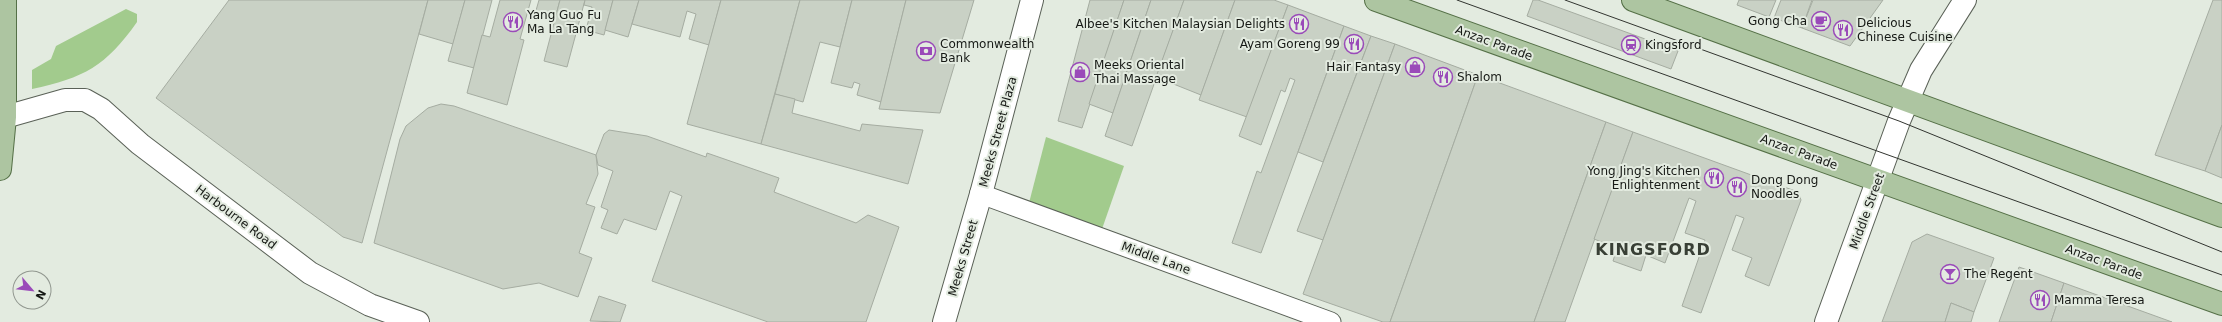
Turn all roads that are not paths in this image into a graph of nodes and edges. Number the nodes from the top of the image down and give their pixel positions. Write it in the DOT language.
graph roads {
  1 [pos="1032,0"];
  2 [pos="1376,0"];
  3 [pos="1633,0"];
  4 [pos="1965,0"];
  5 [pos="5,3"];
  6 [pos="1908,100"];
  7 [pos="5,117"];
  8 [pos="0,169"];
  9 [pos="1878,181"];
  10 [pos="981,194"];
  11 [pos="2222,216"];
  12 [pos="2222,304"];
  13 [pos="418,322"];
  14 [pos="944,322"];
  15 [pos="1331,322"];
  16 [pos="1826,322"];
  1 -- 10 [label="street, Meeks Street Plaza"];
  2 -- 9 [label="main road, Anzac Parade"];
  3 -- 6 [label="main road"];
  4 -- 6 [label="street, Middle Street"];
  5 -- 7 [label="main road"];
  6 -- 9 [label="street, Middle Street"];
  6 -- 11 [label="main road"];
  7 -- 8 [label="main road"];
  7 -- 13 [label="street, Harbourne Road"];
  9 -- 12 [label="main road, Anzac Parade"];
  9 -- 16 [label="street, Middle Street"];
  10 -- 14 [label="street, Meeks Street"];
  10 -- 15 [label="lane, Middle Lane"];
}
